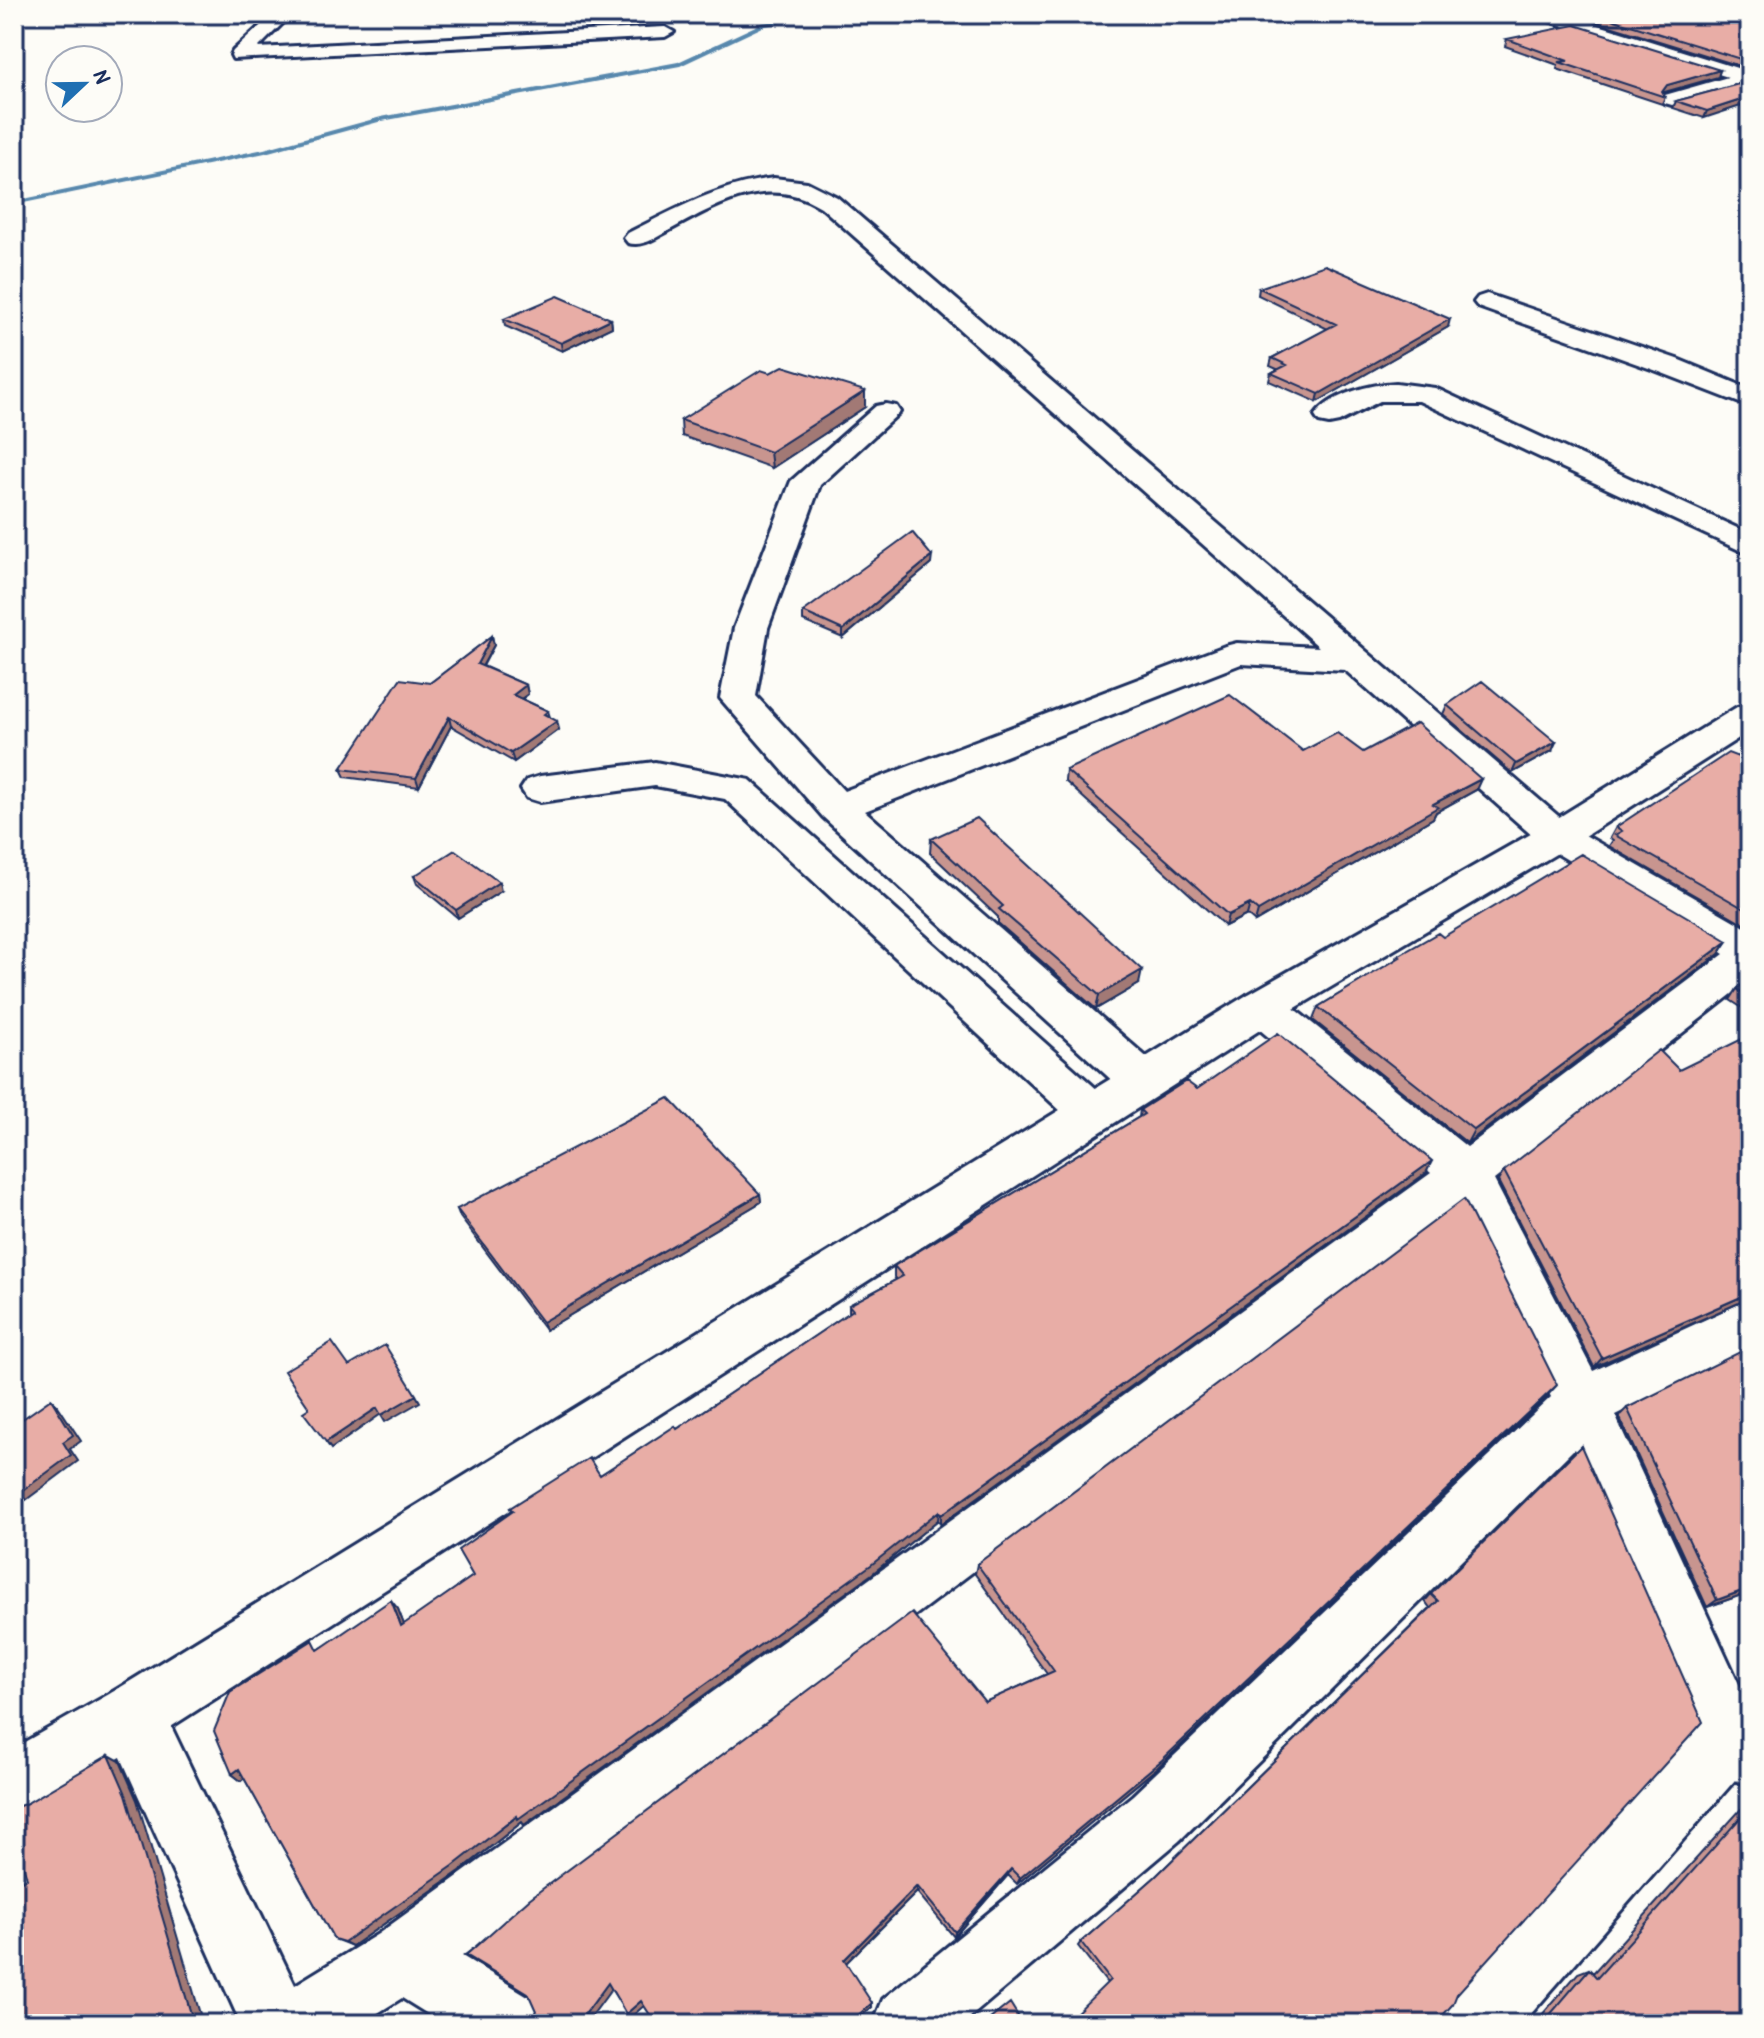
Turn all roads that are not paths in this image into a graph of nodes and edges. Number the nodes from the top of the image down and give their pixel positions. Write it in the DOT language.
graph roads {
  1 [pos="283,14"];
  2 [pos="651,14"];
  3 [pos="1548,15"];
  4 [pos="1748,78"];
  5 [pos="1672,99"];
  6 [pos="636,238"];
  7 [pos="1487,302"];
  8 [pos="1750,399"];
  9 [pos="886,412"];
  10 [pos="1329,416"];
  11 [pos="1750,546"];
  12 [pos="1252,570"];
  13 [pos="1253,631"];
  14 [pos="1355,660"];
  15 [pos="1750,715"];
  16 [pos="540,789"];
  17 [pos="837,808"];
  18 [pos="1557,836"];
  19 [pos="1750,950"];
  20 [pos="1750,957"];
  21 [pos="1262,1007"];
  22 [pos="1143,1081"];
  23 [pos="1093,1113"];
  24 [pos="1466,1174"];
  25 [pos="1750,1322"];
  26 [pos="1582,1404"];
  27 [pos="133,1715"];
  28 [pos="1744,1738"];
  29 [pos="14,1783"];
  30 [pos="402,1958"];
  31 [pos="277,2024"];
  32 [pos="296,2024"];
  33 [pos="508,2024"];
  34 [pos="908,2024"];
  35 [pos="1476,2024"];
  1 -- 2 [label="street"];
  3 -- 4 [label="street"];
  4 -- 5 [label="street"];
  6 -- 12 [label="street"];
  7 -- 8 [label="street"];
  9 -- 17 [label="street"];
  10 -- 11 [label="street"];
  12 -- 13 [label="street"];
  12 -- 14 [label="street"];
  13 -- 14 [label="street"];
  13 -- 17 [label="street"];
  14 -- 18 [label="street"];
  15 -- 18 [label="street"];
  16 -- 23 [label="street"];
  17 -- 22 [label="street"];
  18 -- 19 [label="street"];
  18 -- 21 [label="street"];
  20 -- 24 [label="street"];
  21 -- 22 [label="street"];
  21 -- 24 [label="street"];
  22 -- 23 [label="street"];
  23 -- 27 [label="street"];
  24 -- 26 [label="street"];
  24 -- 30 [label="street"];
  25 -- 26 [label="street"];
  26 -- 28 [label="street"];
  26 -- 34 [label="street"];
  27 -- 29 [label="street"];
  27 -- 31 [label="street"];
  28 -- 35 [label="street"];
  30 -- 32 [label="street"];
  30 -- 33 [label="street"];
}
